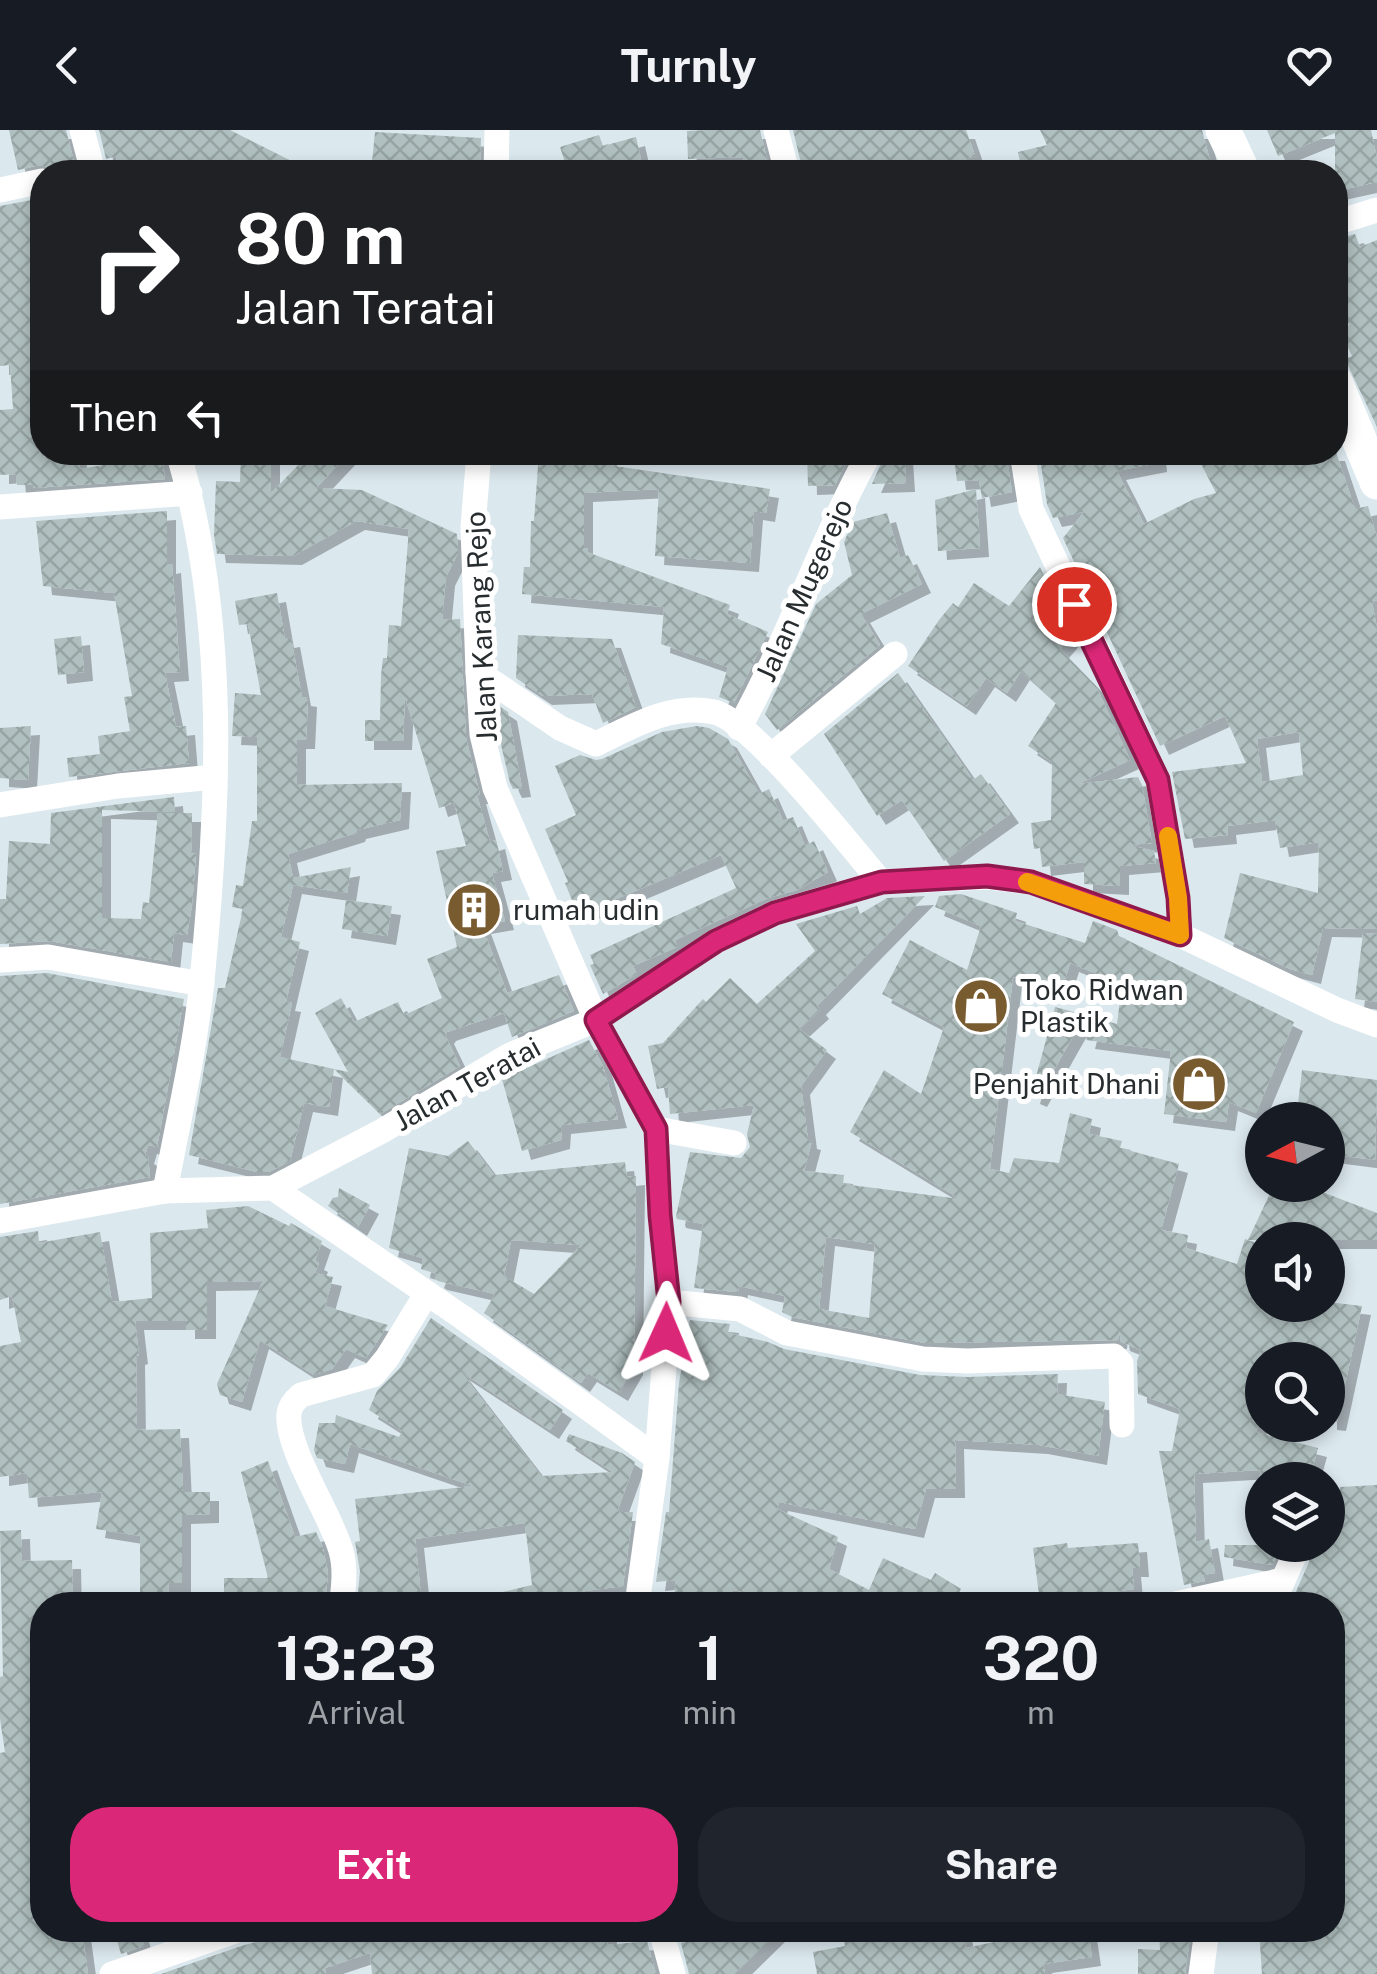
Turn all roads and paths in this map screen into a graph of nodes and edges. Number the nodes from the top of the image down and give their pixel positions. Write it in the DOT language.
graph roads {
  1 [pos="82,130"];
  2 [pos="498,130"];
  3 [pos="776,130"];
  4 [pos="1224,130"];
  5 [pos="87,160"];
  6 [pos="497,160"];
  7 [pos="784,160"];
  8 [pos="1238,160"];
  9 [pos="30,183"];
  10 [pos="0,190"];
  11 [pos="1377,210"];
  12 [pos="1348,220"];
  13 [pos="1348,402"];
  14 [pos="1368,433"];
  15 [pos="182,465"];
  16 [pos="478,465"];
  17 [pos="863,465"];
  18 [pos="1024,465"];
  19 [pos="1377,482"];
  20 [pos="190,494"];
  21 [pos="0,507"];
  22 [pos="894,654"];
  23 [pos="478,672"];
  24 [pos="739,728"];
  25 [pos="771,756"];
  26 [pos="215,777"];
  27 [pos="0,805"];
  28 [pos="882,882"];
  29 [pos="1180,935"];
  30 [pos="0,960"];
  31 [pos="202,984"];
  32 [pos="596,1020"];
  33 [pos="1377,1026"];
  34 [pos="656,1129"];
  35 [pos="734,1143"];
  36 [pos="273,1188"];
  37 [pos="165,1190"];
  38 [pos="0,1221"];
  39 [pos="427,1293"];
  40 [pos="669,1302"];
  41 [pos="1122,1425"];
  42 [pos="657,1458"];
  43 [pos="1291,1562"];
  44 [pos="1283,1580"];
  45 [pos="344,1592"];
  46 [pos="638,1592"];
  47 [pos="1229,1592"];
  48 [pos="1278,1592"];
  49 [pos="204,1942"];
  50 [pos="660,1942"];
  51 [pos="1205,1942"];
  52 [pos="112,1974"];
  53 [pos="673,1974"];
  54 [pos="1201,1974"];
  1 -- 5 [label="street"];
  2 -- 6 [label="street"];
  3 -- 7 [label="street"];
  4 -- 8 [label="street"];
  9 -- 10 [label="street"];
  11 -- 12 [label="street"];
  13 -- 14 [label="street"];
  14 -- 19 [label="street"];
  15 -- 20 [label="street"];
  16 -- 23 [label="street, Jalan Karang Rejo"];
  17 -- 24 [label="street, Jalan Mugerejo"];
  18 -- 29 [label="street"];
  20 -- 21 [label="street"];
  20 -- 26 [label="street"];
  22 -- 25 [label="street"];
  23 -- 24 [label="street"];
  23 -- 32 [label="street, Jalan Karang Rejo"];
  24 -- 25 [label="street"];
  25 -- 28 [label="street"];
  26 -- 27 [label="street"];
  26 -- 31 [label="street"];
  28 -- 29 [label="street, Jalan Teratai"];
  28 -- 32 [label="street, Jalan Teratai"];
  29 -- 33 [label="street, Jalan Teratai"];
  30 -- 31 [label="street"];
  31 -- 37 [label="street"];
  32 -- 34 [label="street, Jalan Karang Rejo"];
  32 -- 36 [label="street, Jalan Teratai"];
  34 -- 35 [label="street"];
  34 -- 40 [label="street"];
  36 -- 37 [label="street, Jalan Teratai"];
  36 -- 39 [label="street"];
  37 -- 38 [label="street, Jalan Teratai"];
  39 -- 42 [label="street"];
  39 -- 45 [label="street"];
  40 -- 41 [label="street"];
  40 -- 42 [label="street"];
  42 -- 46 [label="street"];
  43 -- 44 [label="street"];
  44 -- 47 [label="street"];
  44 -- 48 [label="street"];
  49 -- 52 [label="street"];
  50 -- 53 [label="street"];
  51 -- 54 [label="street"];
}
